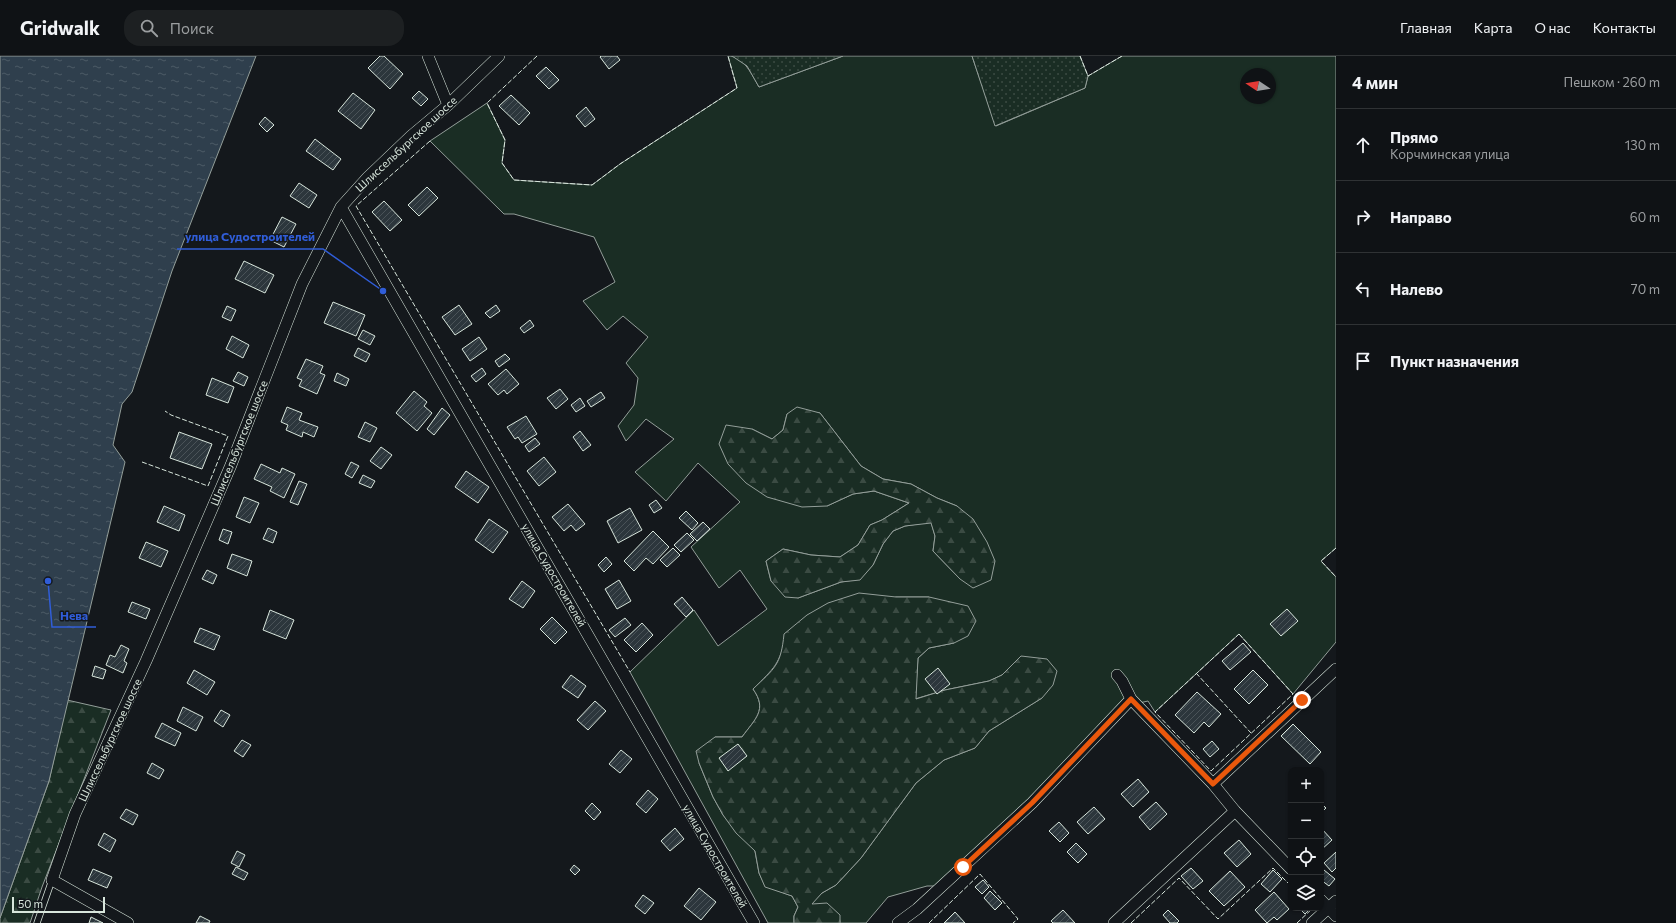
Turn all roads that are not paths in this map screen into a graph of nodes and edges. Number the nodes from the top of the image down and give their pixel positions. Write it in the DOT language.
graph roads {
  1 [pos="428,56"];
  2 [pos="499,56"];
  3 [pos="448,105"];
  4 [pos="341,207"];
  5 [pos="1336,669"];
  6 [pos="1117,675"];
  7 [pos="1131,699"];
  8 [pos="1213,784"];
  9 [pos="1235,811"];
  10 [pos="1288,866"];
  11 [pos="52,880"];
  12 [pos="1330,906"];
  13 [pos="901,922"];
  14 [pos="37,923"];
  15 [pos="128,923"];
  16 [pos="754,923"];
  17 [pos="1114,923"];
  18 [pos="1312,923"];
  1 -- 3 [label="street"];
  2 -- 3 [label="street, Шлиссельбургское шоссе"];
  3 -- 4 [label="street, Шлиссельбургское шоссе"];
  4 -- 11 [label="street, Шлиссельбургское шоссе"];
  4 -- 16 [label="street, улица Судостроителей"];
  5 -- 8 [label="street"];
  6 -- 7 [label="street"];
  7 -- 8 [label="street"];
  7 -- 13 [label="street"];
  8 -- 9 [label="street"];
  9 -- 10 [label="street"];
  9 -- 17 [label="street"];
  11 -- 14 [label="lane"];
  11 -- 15 [label="street"];
  12 -- 18 [label="street"];
}
